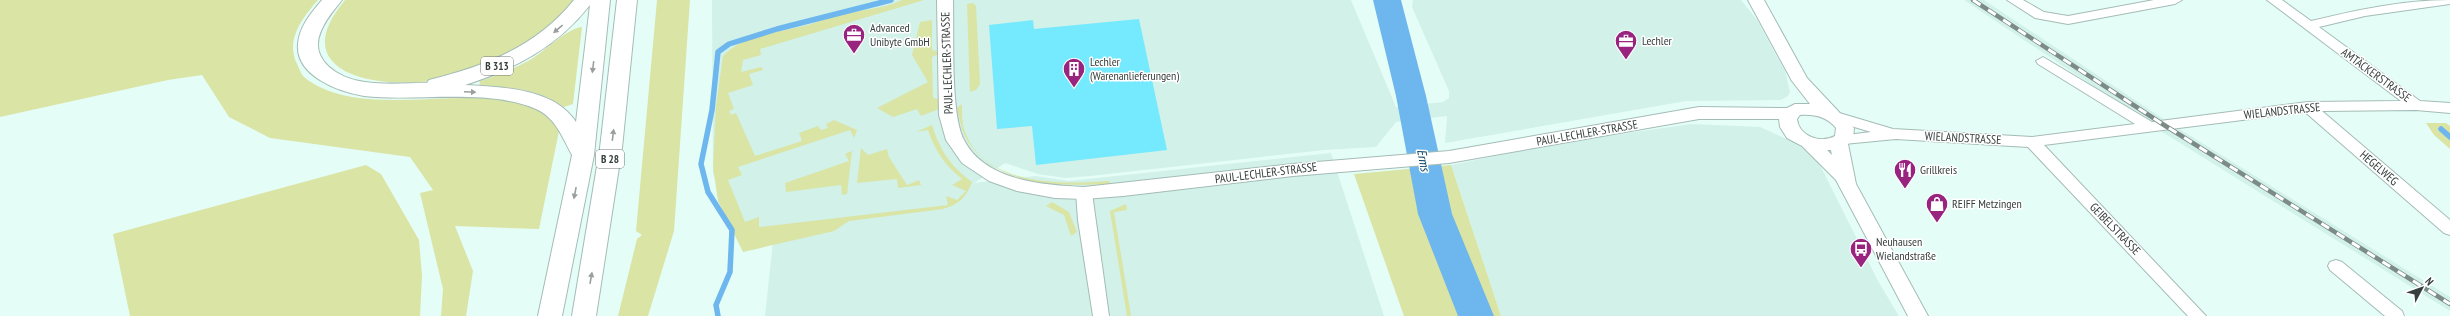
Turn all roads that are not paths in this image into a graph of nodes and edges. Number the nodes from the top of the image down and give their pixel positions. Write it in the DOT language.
graph roads {
  1 [pos="332,0"];
  2 [pos="584,0"];
  3 [pos="600,0"];
  4 [pos="627,0"];
  5 [pos="945,0"];
  6 [pos="1756,0"];
  7 [pos="2014,0"];
  8 [pos="2175,0"];
  9 [pos="2274,0"];
  10 [pos="2450,0"];
  11 [pos="2308,26"];
  12 [pos="2043,61"];
  13 [pos="1800,81"];
  14 [pos="389,90"];
  15 [pos="2416,104"];
  16 [pos="2308,107"];
  17 [pos="2450,108"];
  18 [pos="1793,112"];
  19 [pos="1733,113"];
  20 [pos="1832,115"];
  21 [pos="2150,127"];
  22 [pos="1896,134"];
  23 [pos="1801,137"];
  24 [pos="1841,140"];
  25 [pos="2032,142"];
  26 [pos="583,155"];
  27 [pos="1844,177"];
  28 [pos="1084,193"];
  29 [pos="2450,229"];
  30 [pos="2336,266"];
  31 [pos="550,316"];
  32 [pos="584,316"];
  33 [pos="1102,316"];
  34 [pos="1918,316"];
  35 [pos="2198,316"];
  36 [pos="2396,316"];
  1 -- 14 [label="main road, B 313"];
  2 -- 14 [label="main road, B 313, one-way"];
  3 -- 26 [label="main road, B 28, one-way"];
  32 -- 4 [label="main road, B 28, one-way"];
  5 -- 28 [label="street, PAUL-LECHLER-STRASSE"];
  6 -- 13 [label="street"];
  7 -- 8 [label="street"];
  9 -- 11 [label="street, AMTÄCKERSTRASSE"];
  10 -- 11 [label="street"];
  11 -- 15 [label="street, AMTÄCKERSTRASSE"];
  12 -- 21 [label="street"];
  13 -- 18 [label="street"];
  13 -- 20 [label="street"];
  14 -- 26 [label="main road, one-way"];
  15 -- 16 [label="street, WIELANDSTRASSE"];
  15 -- 17 [label="street, AMTÄCKERSTRASSE"];
  16 -- 21 [label="street, WIELANDSTRASSE"];
  16 -- 29 [label="street, HEGELWEG"];
  18 -- 19 [label="street, PAUL-LECHLER-STRASSE"];
  18 -- 20 [label="street, PAUL-LECHLER-STRASSE"];
  18 -- 23 [label="street"];
  19 -- 23 [label="street, PAUL-LECHLER-STRASSE"];
  19 -- 28 [label="street, PAUL-LECHLER-STRASSE"];
  20 -- 22 [label="street, WIELANDSTRASSE"];
  20 -- 24 [label="street"];
  21 -- 25 [label="street, WIELANDSTRASSE"];
  22 -- 24 [label="street, WIELANDSTRASSE"];
  22 -- 25 [label="street, WIELANDSTRASSE"];
  23 -- 24 [label="street"];
  23 -- 27 [label="street"];
  24 -- 27 [label="street"];
  25 -- 35 [label="street, GEIBELSTRASSE"];
  26 -- 31 [label="main road, B 28, one-way"];
  27 -- 34 [label="street"];
  28 -- 33 [label="street"];
  30 -- 36 [label="street"];
}
